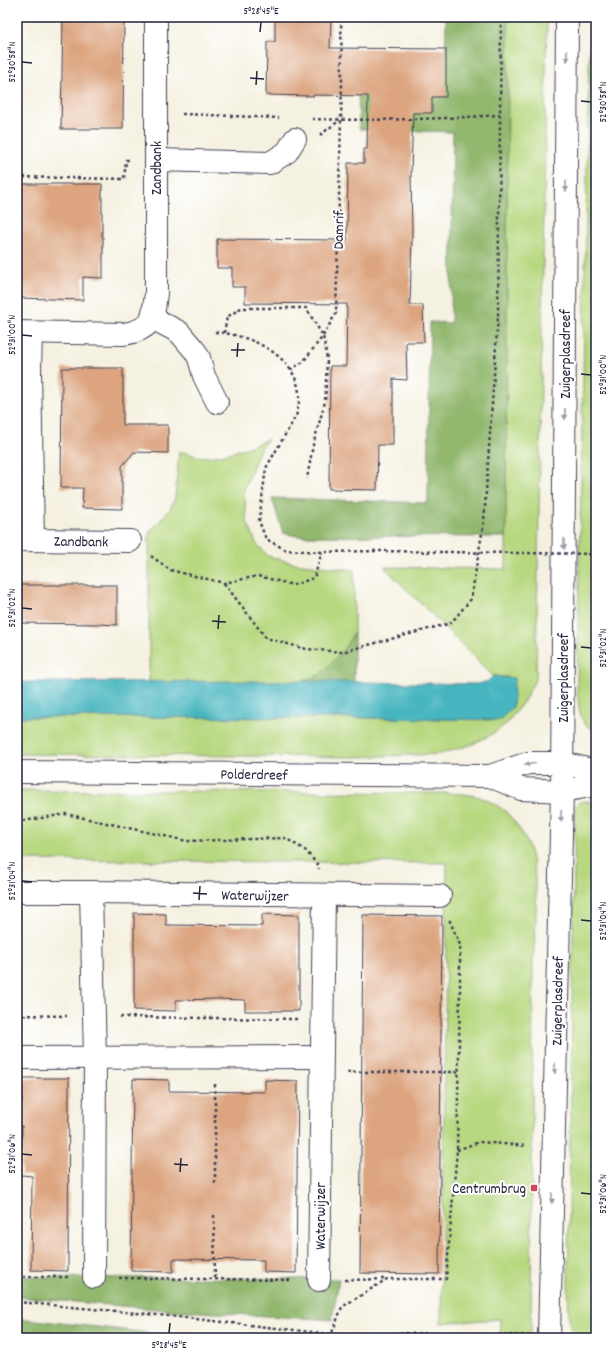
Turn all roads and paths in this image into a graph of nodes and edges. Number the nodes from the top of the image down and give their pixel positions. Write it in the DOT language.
graph roads {
  1 [pos="156,17"];
  2 [pos="341,17"];
  3 [pos="501,17"];
  4 [pos="567,17"];
  5 [pos="156,113"];
  6 [pos="500,115"];
  7 [pos="287,118"];
  8 [pos="310,119"];
  9 [pos="341,120"];
  10 [pos="295,139"];
  11 [pos="156,160"];
  12 [pos="17,177"];
  13 [pos="152,318"];
  14 [pos="213,332"];
  15 [pos="24,333"];
  16 [pos="224,333"];
  17 [pos="323,336"];
  18 [pos="290,370"];
  19 [pos="217,402"];
  20 [pos="307,479"];
  21 [pos="25,540"];
  22 [pos="130,541"];
  23 [pos="322,552"];
  24 [pos="596,554"];
  25 [pos="224,583"];
  26 [pos="562,762"];
  27 [pos="596,771"];
  28 [pos="17,772"];
  29 [pos="490,776"];
  30 [pos="596,785"];
  31 [pos="562,792"];
  32 [pos="17,822"];
  33 [pos="17,892"];
  34 [pos="92,892"];
  35 [pos="324,896"];
  36 [pos="440,896"];
  37 [pos="17,1015"];
  38 [pos="94,1017"];
  39 [pos="322,1019"];
  40 [pos="17,1058"];
  41 [pos="95,1058"];
  42 [pos="215,1058"];
  43 [pos="321,1065"];
  44 [pos="459,1072"];
  45 [pos="534,1146"];
  46 [pos="457,1150"];
  47 [pos="215,1183"];
  48 [pos="214,1215"];
  49 [pos="17,1277"];
  50 [pos="94,1277"];
  51 [pos="215,1279"];
  52 [pos="387,1279"];
  53 [pos="319,1280"];
  54 [pos="17,1302"];
  55 [pos="332,1334"];
  56 [pos="596,1337"];
  57 [pos="330,1338"];
  58 [pos="550,1338"];
  1 -- 5 [label="street, Zandbank"];
  2 -- 9 [label="path, Damrif"];
  3 -- 6 [label="path"];
  4 -- 26 [label="street, Zuigerplasdreef, one-way"];
  5 -- 7 [label="path"];
  5 -- 11 [label="street, Zandbank"];
  6 -- 9 [label="path"];
  6 -- 25 [label="path"];
  8 -- 9 [label="path"];
  9 -- 17 [label="path, Damrif"];
  10 -- 11 [label="street"];
  11 -- 12 [label="path"];
  11 -- 13 [label="street, Zandbank"];
  13 -- 15 [label="street, Zandbank"];
  13 -- 19 [label="street"];
  14 -- 16 [label="path"];
  15 -- 21 [label="street, Zandbank"];
  16 -- 17 [label="path"];
  16 -- 18 [label="path"];
  17 -- 18 [label="path, Damrif"];
  17 -- 20 [label="path"];
  18 -- 23 [label="path"];
  21 -- 22 [label="street, Zandbank"];
  22 -- 25 [label="path"];
  23 -- 24 [label="path, bridge"];
  23 -- 25 [label="path"];
  26 -- 27 [label="street, Polderdreef"];
  26 -- 29 [label="street, Polderdreef, one-way"];
  26 -- 31 [label="street, Zuigerplasdreef"];
  28 -- 29 [label="street, Polderdreef"];
  29 -- 31 [label="street, Polderdreef"];
  30 -- 31 [label="street, Polderdreef"];
  31 -- 58 [label="street, Zuigerplasdreef, one-way"];
  32 -- 35 [label="path"];
  33 -- 34 [label="street, Waterwijzer"];
  34 -- 35 [label="street, Waterwijzer"];
  34 -- 38 [label="street"];
  35 -- 36 [label="street, Waterwijzer"];
  35 -- 39 [label="street, Waterwijzer"];
  36 -- 44 [label="path"];
  37 -- 38 [label="path"];
  38 -- 39 [label="path"];
  38 -- 41 [label="street"];
  39 -- 43 [label="street, Waterwijzer"];
  40 -- 41 [label="street"];
  41 -- 42 [label="street"];
  41 -- 50 [label="street"];
  42 -- 43 [label="street"];
  42 -- 47 [label="path"];
  43 -- 44 [label="path"];
  43 -- 53 [label="street, Waterwijzer"];
  44 -- 46 [label="path"];
  45 -- 46 [label="path"];
  46 -- 52 [label="path"];
  48 -- 51 [label="path"];
  49 -- 50 [label="path"];
  50 -- 51 [label="path"];
  51 -- 53 [label="path"];
  52 -- 53 [label="path"];
  52 -- 55 [label="path"];
  54 -- 55 [label="path"];
  55 -- 56 [label="path, bridge"];
  55 -- 57 [label="path"];
}
